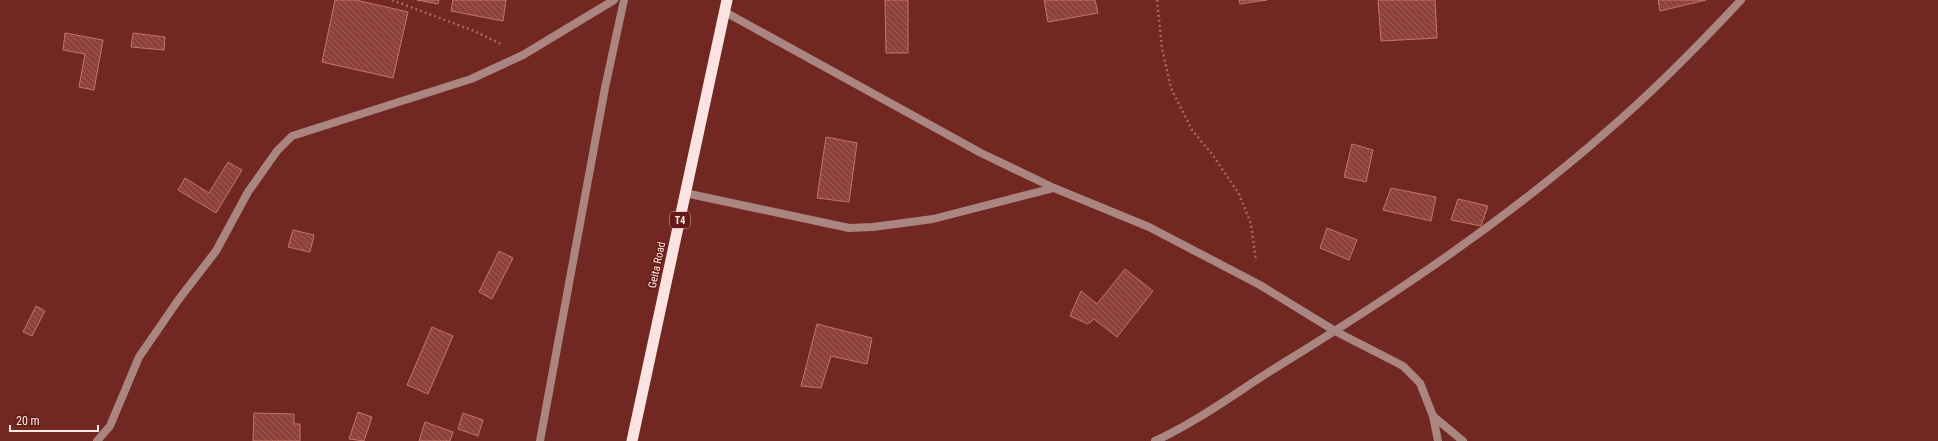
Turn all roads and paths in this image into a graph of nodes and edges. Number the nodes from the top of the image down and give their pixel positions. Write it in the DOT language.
graph roads {
  1 [pos="392,0"];
  2 [pos="614,0"];
  3 [pos="624,0"];
  4 [pos="727,0"];
  5 [pos="1158,0"];
  6 [pos="1741,0"];
  7 [pos="725,12"];
  8 [pos="523,55"];
  9 [pos="1054,188"];
  10 [pos="686,193"];
  11 [pos="1260,285"];
  12 [pos="1335,331"];
  13 [pos="1433,416"];
  14 [pos="97,441"];
  15 [pos="540,441"];
  16 [pos="632,441"];
  17 [pos="1156,441"];
  18 [pos="1438,441"];
  19 [pos="1463,441"];
  1 -- 8 [label="path"];
  2 -- 8 [label="street"];
  3 -- 15 [label="street"];
  4 -- 7 [label="highway, Geita Road / T4"];
  5 -- 11 [label="path"];
  6 -- 12 [label="street"];
  7 -- 9 [label="street"];
  7 -- 10 [label="highway, Geita Road / T4"];
  8 -- 14 [label="street"];
  9 -- 10 [label="street"];
  9 -- 11 [label="street"];
  10 -- 16 [label="highway, Geita Road / T4"];
  11 -- 12 [label="street"];
  12 -- 13 [label="street"];
  12 -- 17 [label="street"];
  13 -- 18 [label="street"];
  13 -- 19 [label="street"];
}
